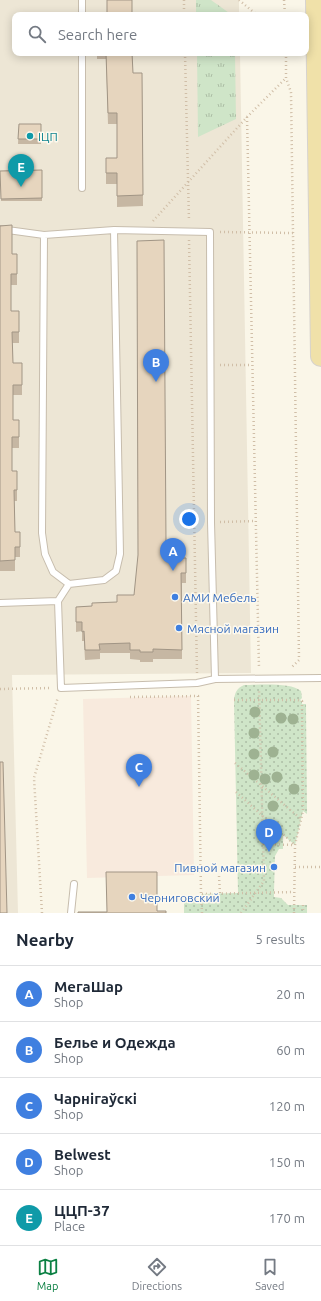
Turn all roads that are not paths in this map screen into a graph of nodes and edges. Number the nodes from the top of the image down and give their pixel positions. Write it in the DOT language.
graph roads {
  1 [pos="82,0"];
  2 [pos="316,0"];
  3 [pos="82,12"];
  4 [pos="82,56"];
  5 [pos="82,188"];
  6 [pos="0,229"];
  7 [pos="114,230"];
  8 [pos="44,235"];
  9 [pos="321,356"];
  10 [pos="69,584"];
  11 [pos="58,601"];
  12 [pos="0,603"];
  13 [pos="321,678"];
  14 [pos="215,680"];
  15 [pos="74,884"];
  16 [pos="71,913"];
  1 -- 3 [label="lane"];
  2 -- 9 [label="main road"];
  4 -- 5 [label="lane"];
  6 -- 8 [label="lane"];
  7 -- 8 [label="lane"];
  7 -- 10 [label="lane"];
  7 -- 14 [label="lane"];
  8 -- 10 [label="lane"];
  10 -- 11 [label="lane"];
  11 -- 12 [label="lane"];
  11 -- 14 [label="lane"];
  13 -- 14 [label="lane"];
  15 -- 16 [label="lane"];
}
